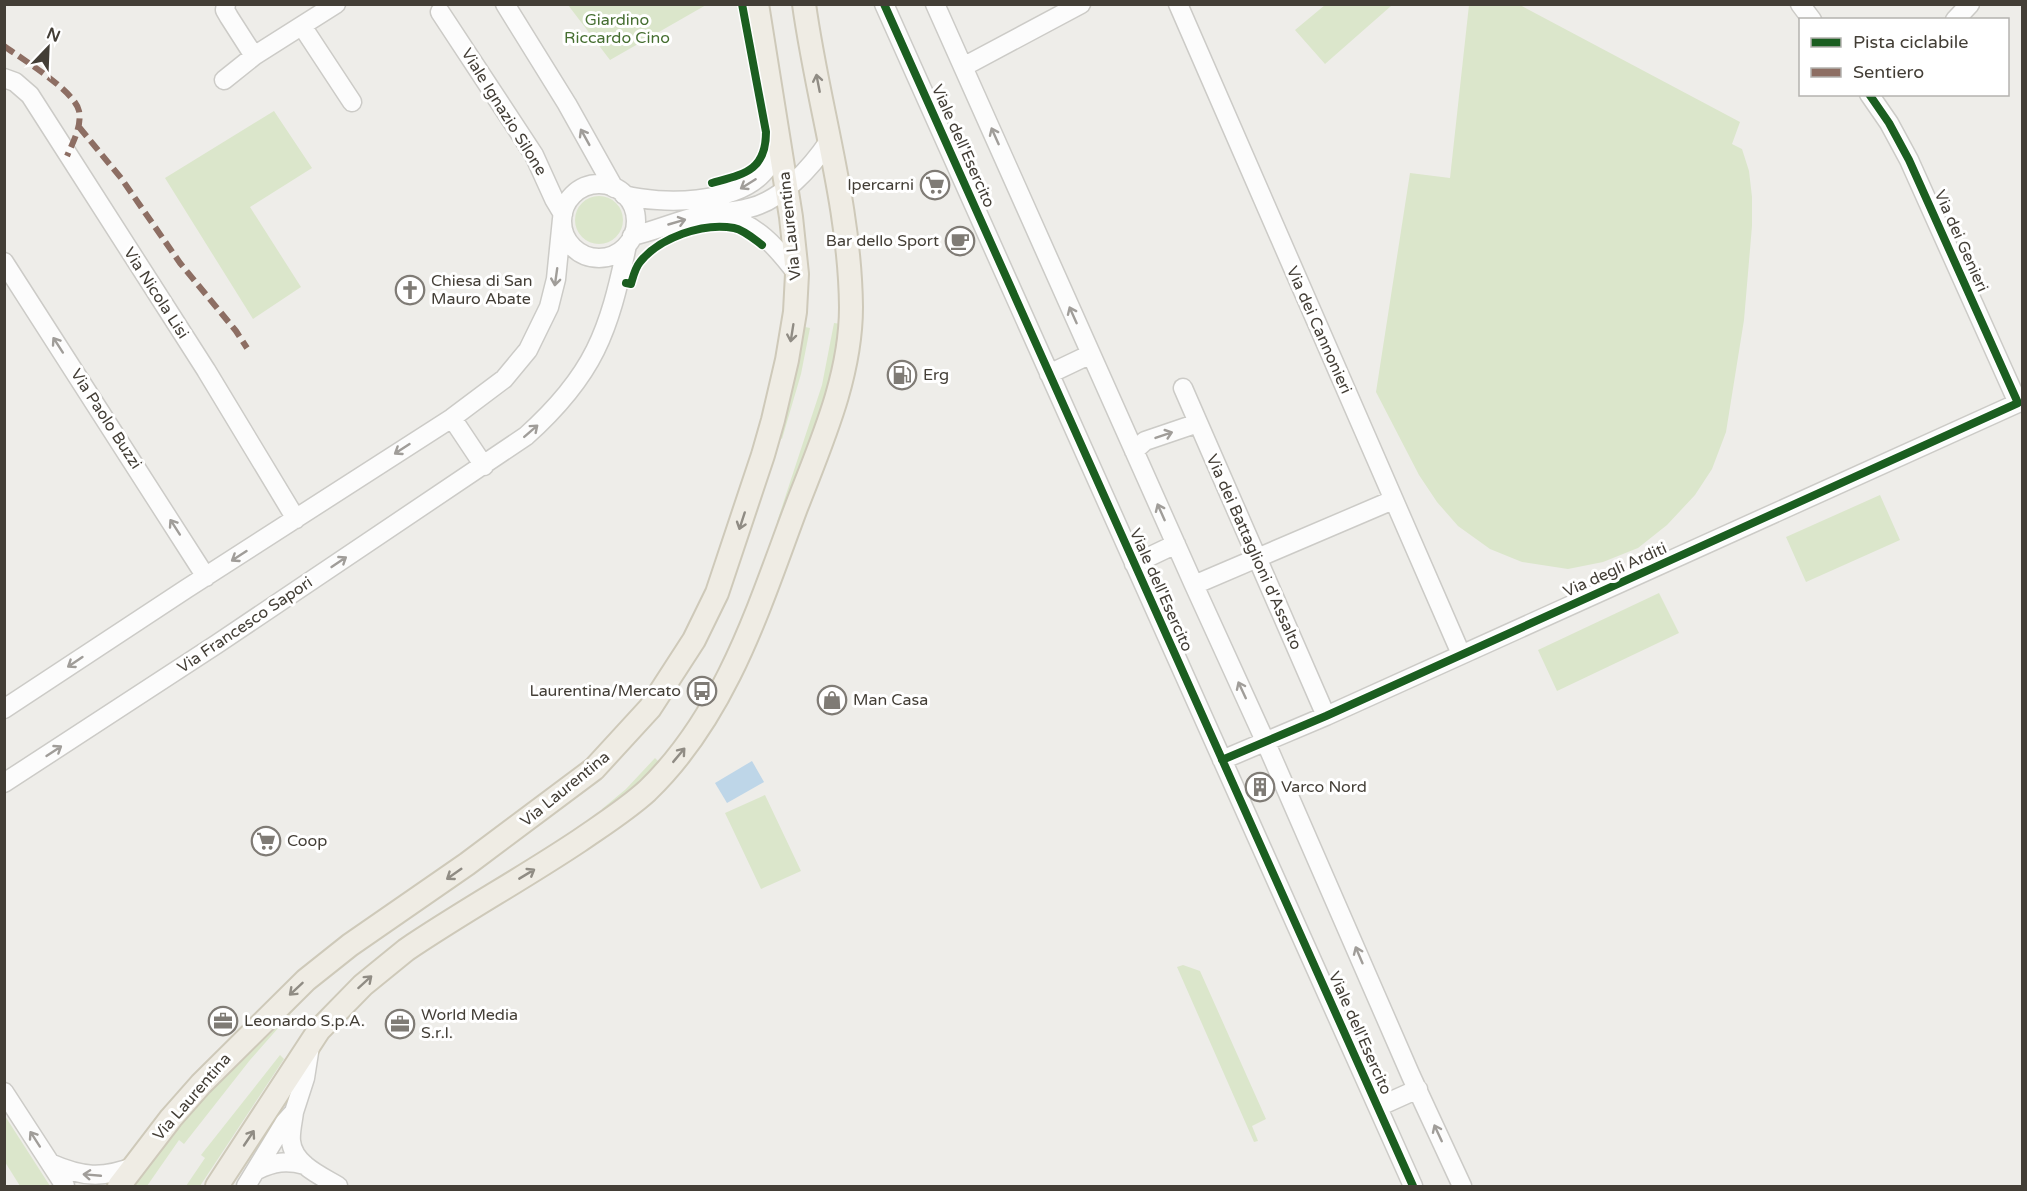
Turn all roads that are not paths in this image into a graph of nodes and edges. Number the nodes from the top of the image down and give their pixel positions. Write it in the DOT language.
graph roads {
  1 [pos="226,4"];
  2 [pos="336,4"];
  3 [pos="505,4"];
  4 [pos="757,4"];
  5 [pos="804,4"];
  6 [pos="884,4"];
  7 [pos="936,4"];
  8 [pos="1081,4"];
  9 [pos="1178,4"];
  10 [pos="1800,4"];
  11 [pos="1970,4"];
  12 [pos="440,12"];
  13 [pos="1810,18"];
  14 [pos="1957,18"];
  15 [pos="302,26"];
  16 [pos="247,61"];
  17 [pos="963,67"];
  18 [pos="220,75"];
  19 [pos="4,78"];
  20 [pos="1874,96"];
  21 [pos="352,102"];
  22 [pos="779,137"];
  23 [pos="829,141"];
  24 [pos="786,188"];
  25 [pos="619,191"];
  26 [pos="722,214"];
  27 [pos="562,217"];
  28 [pos="629,240"];
  29 [pos="4,262"];
  30 [pos="797,274"];
  31 [pos="1091,354"];
  32 [pos="1049,374"];
  33 [pos="1183,388"];
  34 [pos="2018,402"];
  35 [pos="452,418"];
  36 [pos="1198,423"];
  37 [pos="1134,452"];
  38 [pos="484,466"];
  39 [pos="1394,500"];
  40 [pos="296,519"];
  41 [pos="1176,544"];
  42 [pos="1256,558"];
  43 [pos="1134,564"];
  44 [pos="206,577"];
  45 [pos="1194,585"];
  46 [pos="1461,654"];
  47 [pos="4,709"];
  48 [pos="1326,716"];
  49 [pos="1266,743"];
  50 [pos="1222,760"];
  51 [pos="4,783"];
  52 [pos="310,1042"];
  53 [pos="1418,1089"];
  54 [pos="4,1092"];
  55 [pos="1378,1107"];
  56 [pos="294,1112"];
  57 [pos="50,1163"];
  58 [pos="305,1165"];
  59 [pos="135,1166"];
  60 [pos="257,1170"];
  61 [pos="65,1186"];
  62 [pos="119,1186"];
  63 [pos="217,1186"];
  64 [pos="246,1186"];
  65 [pos="338,1186"];
  66 [pos="1413,1186"];
  67 [pos="1462,1186"];
  1 -- 16 [label="street"];
  2 -- 15 [label="street"];
  25 -- 3 [label="street, one-way"];
  4 -- 22 [label="main road, Via Laurentina"];
  23 -- 5 [label="main road, one-way"];
  6 -- 32 [label="street, Viale dell'Esercito"];
  7 -- 17 [label="street, Viale dell'Esercito"];
  8 -- 17 [label="street"];
  9 -- 39 [label="street, Via dei Cannonieri"];
  10 -- 13 [label="street"];
  11 -- 14 [label="street"];
  12 -- 27 [label="street, Viale Ignazio Silone"];
  15 -- 16 [label="street"];
  15 -- 21 [label="street"];
  16 -- 18 [label="street"];
  31 -- 17 [label="street, Viale dell'Esercito, one-way"];
  19 -- 40 [label="street, Via Nicola Lisi"];
  20 -- 34 [label="street, Via dei Genieri"];
  22 -- 24 [label="main road, Via Laurentina"];
  22 -- 25 [label="street, one-way"];
  23 -- 24 [label="street"];
  52 -- 23 [label="main road, one-way"];
  24 -- 26 [label="street"];
  24 -- 30 [label="main road, Via Laurentina"];
  25 -- 27 [label="street"];
  25 -- 28 [label="street"];
  28 -- 26 [label="street, one-way"];
  26 -- 30 [label="street"];
  27 -- 28 [label="street"];
  27 -- 35 [label="street, one-way"];
  38 -- 28 [label="street, Via Francesco Sapori, one-way"];
  44 -- 29 [label="street, Via Paolo Buzzi, one-way"];
  30 -- 59 [label="main road, Via Laurentina, one-way"];
  31 -- 32 [label="street"];
  31 -- 37 [label="street, Viale dell'Esercito"];
  32 -- 43 [label="street, Viale dell'Esercito"];
  33 -- 36 [label="street, Via dei Battaglioni d'Assalto"];
  34 -- 46 [label="street, Via degli Arditi"];
  35 -- 38 [label="street"];
  35 -- 40 [label="street, one-way"];
  37 -- 36 [label="street, one-way"];
  36 -- 42 [label="street, Via dei Battaglioni d'Assalto"];
  41 -- 37 [label="street, Viale dell'Esercito, one-way"];
  51 -- 38 [label="street, Via Francesco Sapori, one-way"];
  39 -- 42 [label="street"];
  39 -- 46 [label="street, Via dei Cannonieri"];
  40 -- 44 [label="street, one-way"];
  41 -- 43 [label="street"];
  41 -- 45 [label="street, Viale dell'Esercito"];
  42 -- 45 [label="street"];
  42 -- 48 [label="street, Via dei Battaglioni d'Assalto"];
  43 -- 50 [label="street, Viale dell'Esercito"];
  44 -- 47 [label="street, one-way"];
  49 -- 45 [label="street, Viale dell'Esercito, one-way"];
  46 -- 48 [label="street, Via degli Arditi"];
  48 -- 49 [label="street, Via degli Arditi"];
  49 -- 50 [label="street, Via degli Arditi"];
  53 -- 49 [label="street, Viale dell'Esercito, one-way"];
  50 -- 55 [label="street, Viale dell'Esercito"];
  52 -- 56 [label="street"];
  63 -- 52 [label="main road, one-way"];
  53 -- 55 [label="street"];
  67 -- 53 [label="street, Viale dell'Esercito, one-way"];
  57 -- 54 [label="street, one-way"];
  55 -- 66 [label="street, Viale dell'Esercito"];
  56 -- 58 [label="street"];
  56 -- 60 [label="street"];
  59 -- 57 [label="street, one-way"];
  57 -- 61 [label="street"];
  58 -- 60 [label="street"];
  58 -- 65 [label="street"];
  59 -- 62 [label="main road, Via Laurentina"];
  60 -- 64 [label="street"];
}
